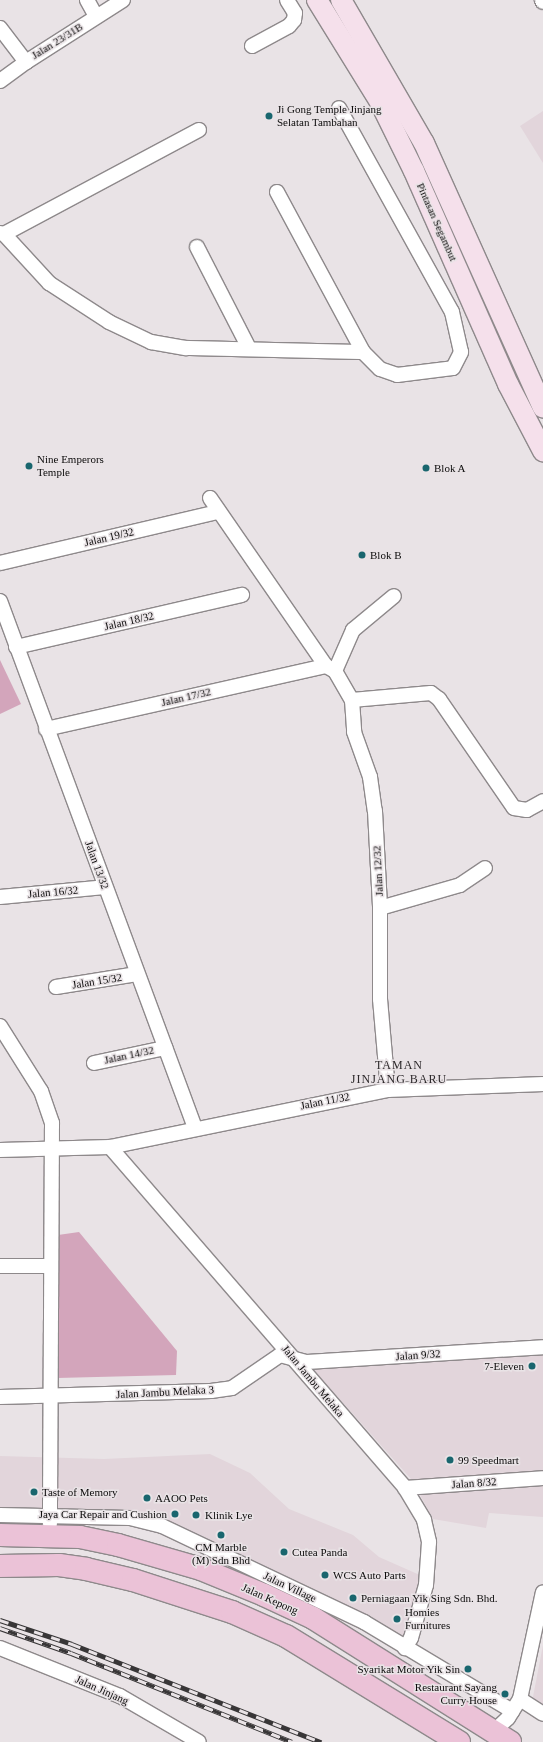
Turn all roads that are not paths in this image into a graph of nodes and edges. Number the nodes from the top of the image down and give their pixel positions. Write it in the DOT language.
graph roads {
  1 [pos="87,0"];
  2 [pos="123,0"];
  3 [pos="288,0"];
  4 [pos="317,0"];
  5 [pos="325,0"];
  6 [pos="341,0"];
  7 [pos="96,16"];
  8 [pos="0,28"];
  9 [pos="343,42"];
  10 [pos="252,46"];
  11 [pos="23,58"];
  12 [pos="0,80"];
  13 [pos="338,108"];
  14 [pos="199,130"];
  15 [pos="277,192"];
  16 [pos="2,234"];
  17 [pos="197,247"];
  18 [pos="249,348"];
  19 [pos="363,352"];
  20 [pos="543,408"];
  21 [pos="543,451"];
  22 [pos="210,498"];
  23 [pos="218,512"];
  24 [pos="0,562"];
  25 [pos="242,595"];
  26 [pos="394,596"];
  27 [pos="0,601"];
  28 [pos="16,647"];
  29 [pos="331,668"];
  30 [pos="352,700"];
  31 [pos="46,729"];
  32 [pos="543,801"];
  33 [pos="485,868"];
  34 [pos="105,887"];
  35 [pos="0,897"];
  36 [pos="380,908"];
  37 [pos="137,974"];
  38 [pos="56,987"];
  39 [pos="0,1026"];
  40 [pos="165,1048"];
  41 [pos="94,1063"];
  42 [pos="543,1084"];
  43 [pos="388,1090"];
  44 [pos="195,1128"];
  45 [pos="110,1146"];
  46 [pos="54,1149"];
  47 [pos="0,1150"];
  48 [pos="0,1266"];
  49 [pos="50,1266"];
  50 [pos="543,1347"];
  51 [pos="293,1356"];
  52 [pos="0,1396"];
  53 [pos="50,1396"];
  54 [pos="543,1478"];
  55 [pos="405,1488"];
  56 [pos="0,1515"];
  57 [pos="50,1525"];
  58 [pos="0,1535"];
  59 [pos="0,1566"];
  60 [pos="543,1592"];
  61 [pos="0,1648"];
  62 [pos="405,1648"];
  63 [pos="520,1699"];
  64 [pos="512,1711"];
  65 [pos="543,1714"];
  66 [pos="502,1737"];
  67 [pos="199,1742"];
  68 [pos="459,1742"];
  1 -- 7 [label="street, Jalan 23/31B"];
  2 -- 7 [label="street, Jalan 23/31B"];
  3 -- 10 [label="street"];
  4 -- 9 [label="main road, Pintasan Segambut"];
  5 -- 9 [label="main road"];
  6 -- 20 [label="main road, Pintasan Segambut"];
  7 -- 11 [label="street, Jalan 23/31B"];
  8 -- 11 [label="street"];
  9 -- 21 [label="main road, Pintasan Segambut"];
  11 -- 12 [label="street, Jalan 23/31B"];
  13 -- 19 [label="street"];
  14 -- 16 [label="street"];
  15 -- 19 [label="street"];
  16 -- 18 [label="street"];
  17 -- 18 [label="street"];
  18 -- 19 [label="street"];
  22 -- 23 [label="street, Jalan 12/32"];
  23 -- 24 [label="street, Jalan 19/32"];
  23 -- 29 [label="street, Jalan 12/32"];
  25 -- 28 [label="street, Jalan 18/32"];
  26 -- 29 [label="street"];
  27 -- 28 [label="street, Jalan 13/32"];
  28 -- 31 [label="street, Jalan 13/32"];
  29 -- 30 [label="street, Jalan 12/32"];
  29 -- 31 [label="street, Jalan 17/32"];
  30 -- 32 [label="street"];
  30 -- 36 [label="street, Jalan 12/32"];
  31 -- 34 [label="street, Jalan 13/32"];
  33 -- 36 [label="street"];
  34 -- 35 [label="street, Jalan 16/32"];
  34 -- 37 [label="street, Jalan 13/32"];
  36 -- 43 [label="street, Jalan 12/32"];
  37 -- 38 [label="street, Jalan 15/32"];
  37 -- 40 [label="street, Jalan 13/32"];
  39 -- 46 [label="street"];
  40 -- 41 [label="street, Jalan 14/32"];
  40 -- 44 [label="street, Jalan 13/32"];
  42 -- 43 [label="street, Jalan 11/32"];
  43 -- 44 [label="street, Jalan 11/32"];
  44 -- 45 [label="street, Jalan 11/32"];
  45 -- 46 [label="street, Jalan 11/32"];
  45 -- 51 [label="street, Jalan Jambu Melaka"];
  46 -- 47 [label="street, Jalan 11/32"];
  46 -- 49 [label="street"];
  48 -- 49 [label="street"];
  49 -- 53 [label="street"];
  50 -- 51 [label="street, Jalan 9/32"];
  51 -- 53 [label="street, Jalan Jambu Melaka 3"];
  51 -- 55 [label="street, Jalan Jambu Melaka"];
  52 -- 53 [label="street, Jalan Jambu Melaka 3"];
  53 -- 57 [label="street"];
  54 -- 55 [label="street, Jalan 8/32"];
  55 -- 62 [label="street, Jalan Jambu Melaka"];
  56 -- 57 [label="street, Jalan Kepong"];
  57 -- 58 [label="main road, Jalan Kepong"];
  57 -- 62 [label="street, Jalan Village"];
  57 -- 66 [label="main road, Jalan Kepong"];
  59 -- 68 [label="main road"];
  60 -- 63 [label="street"];
  61 -- 67 [label="street, Jalan Jinjang"];
  62 -- 64 [label="street, Jalan Village"];
  63 -- 64 [label="street"];
  63 -- 65 [label="street"];
  64 -- 66 [label="street"];
}
